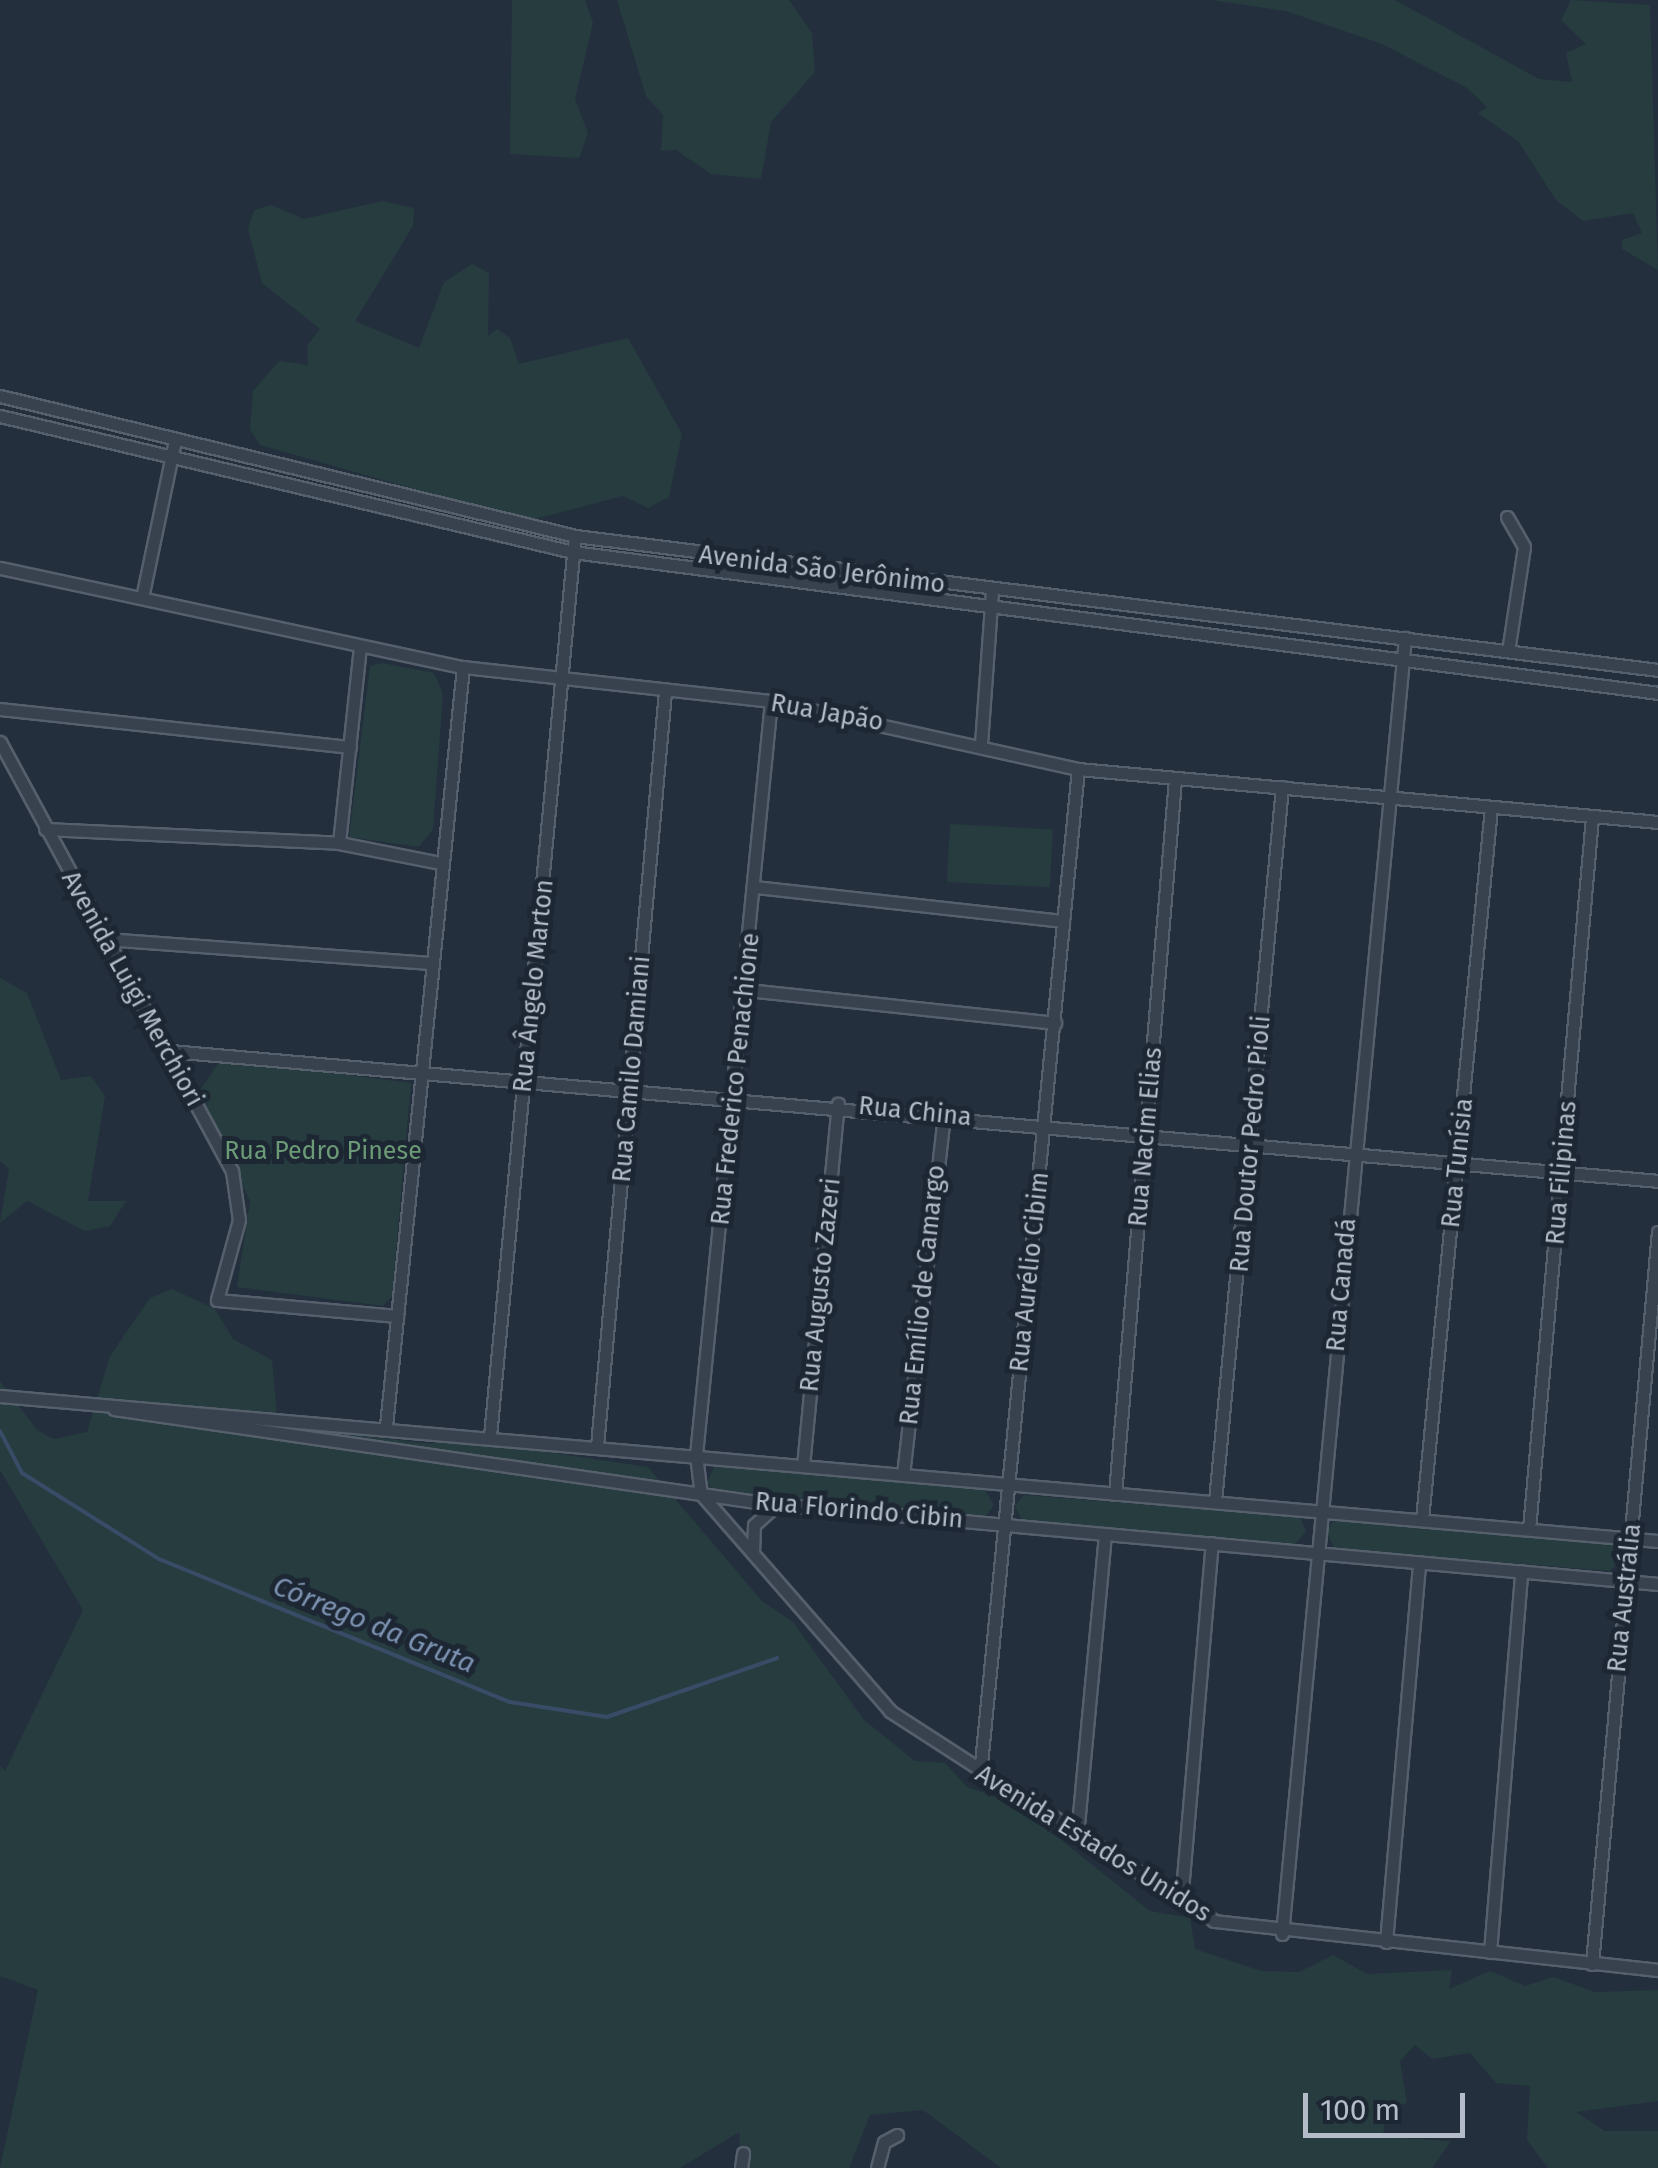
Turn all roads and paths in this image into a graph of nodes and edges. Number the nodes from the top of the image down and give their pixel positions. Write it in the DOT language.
graph roads {
  1 [pos="0,396"];
  2 [pos="0,416"];
  3 [pos="175,440"];
  4 [pos="171,460"];
  5 [pos="342,477"];
  6 [pos="338,496"];
  7 [pos="1507,517"];
  8 [pos="574,536"];
  9 [pos="574,552"];
  10 [pos="0,568"];
  11 [pos="992,590"];
  12 [pos="142,598"];
  13 [pos="989,609"];
  14 [pos="1405,638"];
  15 [pos="360,646"];
  16 [pos="1508,651"];
  17 [pos="1402,661"];
  18 [pos="462,668"];
  19 [pos="1658,670"];
  20 [pos="563,678"];
  21 [pos="665,692"];
  22 [pos="1658,693"];
  23 [pos="771,701"];
  24 [pos="0,709"];
  25 [pos="0,742"];
  26 [pos="981,744"];
  27 [pos="350,747"];
  28 [pos="1078,769"];
  29 [pos="1175,780"];
  30 [pos="1282,787"];
  31 [pos="1390,799"];
  32 [pos="1491,808"];
  33 [pos="1592,817"];
  34 [pos="1658,822"];
  35 [pos="44,830"];
  36 [pos="339,843"];
  37 [pos="441,862"];
  38 [pos="755,887"];
  39 [pos="1063,922"];
  40 [pos="104,939"];
  41 [pos="428,963"];
  42 [pos="748,990"];
  43 [pos="1054,1023"];
  44 [pos="170,1052"];
  45 [pos="420,1067"];
  46 [pos="525,1076"];
  47 [pos="631,1086"];
  48 [pos="736,1095"];
  49 [pos="838,1104"];
  50 [pos="944,1116"];
  51 [pos="1045,1124"];
  52 [pos="1146,1133"];
  53 [pos="1252,1144"];
  54 [pos="1354,1153"];
  55 [pos="1458,1163"];
  56 [pos="1562,1173"];
  57 [pos="1658,1181"];
  58 [pos="1658,1232"];
  59 [pos="397,1316"];
  60 [pos="0,1396"];
  61 [pos="66,1400"];
  62 [pos="386,1426"];
  63 [pos="490,1436"];
  64 [pos="597,1446"];
  65 [pos="696,1456"];
  66 [pos="803,1466"];
  67 [pos="903,1475"];
  68 [pos="1008,1486"];
  69 [pos="701,1494"];
  70 [pos="1115,1494"];
  71 [pos="1215,1501"];
  72 [pos="778,1504"];
  73 [pos="1322,1511"];
  74 [pos="1422,1519"];
  75 [pos="1004,1525"];
  76 [pos="1529,1529"];
  77 [pos="1105,1534"];
  78 [pos="1631,1538"];
  79 [pos="1658,1541"];
  80 [pos="1212,1544"];
  81 [pos="1316,1553"];
  82 [pos="754,1557"];
  83 [pos="1419,1562"];
  84 [pos="1521,1571"];
  85 [pos="1624,1581"];
  86 [pos="1658,1584"];
  87 [pos="980,1774"];
  88 [pos="1077,1836"];
  89 [pos="1181,1902"];
  90 [pos="1282,1934"];
  91 [pos="1386,1942"];
  92 [pos="1490,1952"];
  93 [pos="1592,1964"];
  94 [pos="1658,1970"];
  95 [pos="897,2135"];
  96 [pos="743,2153"];
  97 [pos="741,2168"];
  98 [pos="877,2168"];
  1 -- 3 [label="street, Avenida São Jerônimo"];
  2 -- 4 [label="street, Avenida São Jerônimo"];
  3 -- 4 [label="street"];
  3 -- 5 [label="street, Avenida São Jerônimo"];
  4 -- 6 [label="street, Avenida São Jerônimo"];
  4 -- 12 [label="street"];
  5 -- 6 [label="street"];
  5 -- 8 [label="street, Avenida São Jerônimo"];
  6 -- 9 [label="street, Avenida São Jerônimo"];
  7 -- 16 [label="street"];
  8 -- 9 [label="street, Rua Ângelo Marton"];
  8 -- 11 [label="street, Avenida São Jerônimo"];
  9 -- 13 [label="street, Avenida São Jerônimo"];
  9 -- 20 [label="street, Rua Ângelo Marton"];
  10 -- 12 [label="street, Rua Japão"];
  11 -- 13 [label="street"];
  11 -- 14 [label="street, Avenida São Jerônimo"];
  12 -- 15 [label="street, Rua Japão"];
  13 -- 17 [label="street, Avenida São Jerônimo"];
  13 -- 26 [label="street"];
  14 -- 16 [label="street, Avenida São Jerônimo"];
  14 -- 17 [label="street, Rua Canadá"];
  15 -- 18 [label="street, Rua Japão"];
  15 -- 27 [label="street"];
  16 -- 19 [label="street, Avenida São Jerônimo"];
  17 -- 22 [label="street, Avenida São Jerônimo"];
  17 -- 31 [label="street, Rua Canadá"];
  18 -- 20 [label="street, Rua Japão"];
  18 -- 37 [label="street"];
  20 -- 21 [label="street, Rua Japão"];
  20 -- 46 [label="street, Rua Ângelo Marton"];
  21 -- 23 [label="street, Rua Japão"];
  21 -- 47 [label="street, Rua Camilo Damiani"];
  23 -- 26 [label="street, Rua Japão"];
  23 -- 38 [label="street, Rua Frederico Penachione"];
  24 -- 27 [label="street"];
  25 -- 35 [label="street, Avenida Luigi Merchiori"];
  26 -- 28 [label="street, Rua Japão"];
  27 -- 36 [label="street"];
  28 -- 29 [label="street, Rua Japão"];
  28 -- 39 [label="street, Rua Aurélio Cibim"];
  29 -- 30 [label="street, Rua Japão"];
  29 -- 52 [label="street, Rua Nacim Elias"];
  30 -- 31 [label="street, Rua Japão"];
  30 -- 53 [label="street, Rua Doutor Pedro Pioli"];
  31 -- 32 [label="street, Rua Japão"];
  31 -- 54 [label="street, Rua Canadá"];
  32 -- 33 [label="street, Rua Japão"];
  32 -- 55 [label="street, Rua Tunísia"];
  33 -- 34 [label="street, Rua Japão"];
  33 -- 56 [label="street, Rua Filipinas"];
  35 -- 36 [label="street"];
  35 -- 40 [label="street, Avenida Luigi Merchiori"];
  36 -- 37 [label="street"];
  37 -- 41 [label="street"];
  38 -- 39 [label="street"];
  38 -- 42 [label="street, Rua Frederico Penachione"];
  39 -- 43 [label="street, Rua Aurélio Cibim"];
  40 -- 41 [label="street"];
  40 -- 44 [label="street, Avenida Luigi Merchiori"];
  41 -- 45 [label="street"];
  42 -- 43 [label="street"];
  42 -- 48 [label="street, Rua Frederico Penachione"];
  43 -- 51 [label="street, Rua Aurélio Cibim"];
  44 -- 45 [label="street, Rua China"];
  44 -- 59 [label="street, Avenida Luigi Merchiori"];
  45 -- 46 [label="street, Rua China"];
  45 -- 59 [label="street"];
  46 -- 47 [label="street, Rua China"];
  46 -- 63 [label="street, Rua Ângelo Marton"];
  47 -- 48 [label="street, Rua China"];
  47 -- 64 [label="street, Rua Camilo Damiani"];
  48 -- 49 [label="street, Rua China"];
  48 -- 65 [label="street, Rua Frederico Penachione"];
  49 -- 50 [label="street, Rua China"];
  49 -- 66 [label="street, Rua Augusto Zazeri"];
  50 -- 51 [label="street, Rua China"];
  50 -- 67 [label="street, Rua Emílio de Camargo"];
  51 -- 52 [label="street, Rua China"];
  51 -- 68 [label="street, Rua Aurélio Cibim"];
  52 -- 53 [label="street, Rua China"];
  52 -- 70 [label="street, Rua Nacim Elias"];
  53 -- 54 [label="street, Rua China"];
  53 -- 71 [label="street, Rua Doutor Pedro Pioli"];
  54 -- 55 [label="street, Rua China"];
  54 -- 73 [label="street, Rua Canadá"];
  55 -- 56 [label="street, Rua China"];
  55 -- 74 [label="street, Rua Tunísia"];
  56 -- 57 [label="street, Rua China"];
  56 -- 76 [label="street, Rua Filipinas"];
  58 -- 78 [label="street, Rua Austrália"];
  59 -- 62 [label="street"];
  60 -- 61 [label="street, Rua Florindo Cibin"];
  61 -- 62 [label="street, Rua Florindo Cibin"];
  61 -- 69 [label="street, Rua Florindo Cibin"];
  62 -- 63 [label="street, Rua Florindo Cibin"];
  63 -- 64 [label="street, Rua Florindo Cibin"];
  64 -- 65 [label="street, Rua Florindo Cibin"];
  65 -- 66 [label="street, Rua Florindo Cibin"];
  65 -- 69 [label="street, Rua Frederico Penachione"];
  66 -- 67 [label="street, Rua Florindo Cibin"];
  67 -- 68 [label="street, Rua Florindo Cibin"];
  68 -- 70 [label="street, Rua Florindo Cibin"];
  68 -- 75 [label="street, Rua Aurélio Cibim"];
  69 -- 72 [label="street, Rua Florindo Cibin"];
  69 -- 82 [label="street, Avenida Estados Unidos"];
  70 -- 71 [label="street, Rua Florindo Cibin"];
  71 -- 73 [label="street, Rua Florindo Cibin"];
  72 -- 75 [label="street, Rua Florindo Cibin"];
  72 -- 82 [label="street"];
  73 -- 74 [label="street, Rua Florindo Cibin"];
  73 -- 81 [label="street, Rua Canadá"];
  74 -- 76 [label="street, Rua Florindo Cibin"];
  75 -- 77 [label="street, Rua Florindo Cibin"];
  75 -- 87 [label="street, Rua Aurélio Cibim"];
  76 -- 78 [label="street, Rua Florindo Cibin"];
  77 -- 80 [label="street, Rua Florindo Cibin"];
  77 -- 88 [label="street"];
  78 -- 79 [label="street, Rua Florindo Cibin"];
  78 -- 85 [label="street, Rua Austrália"];
  80 -- 81 [label="street, Rua Florindo Cibin"];
  80 -- 89 [label="street"];
  81 -- 83 [label="street, Rua Florindo Cibin"];
  81 -- 90 [label="street, Rua Canadá"];
  82 -- 87 [label="street, Avenida Estados Unidos"];
  83 -- 84 [label="street, Rua Florindo Cibin"];
  83 -- 91 [label="street"];
  84 -- 85 [label="street, Rua Florindo Cibin"];
  84 -- 92 [label="street"];
  85 -- 86 [label="street, Rua Florindo Cibin"];
  85 -- 93 [label="street, Rua Austrália"];
  87 -- 88 [label="street, Avenida Estados Unidos"];
  88 -- 89 [label="street, Avenida Estados Unidos"];
  89 -- 90 [label="street, Avenida Estados Unidos"];
  90 -- 91 [label="street, Avenida Estados Unidos"];
  91 -- 92 [label="street, Avenida Estados Unidos"];
  92 -- 93 [label="street, Avenida Estados Unidos"];
  93 -- 94 [label="street, Avenida Estados Unidos"];
  95 -- 98 [label="street"];
  96 -- 97 [label="street"];
}
